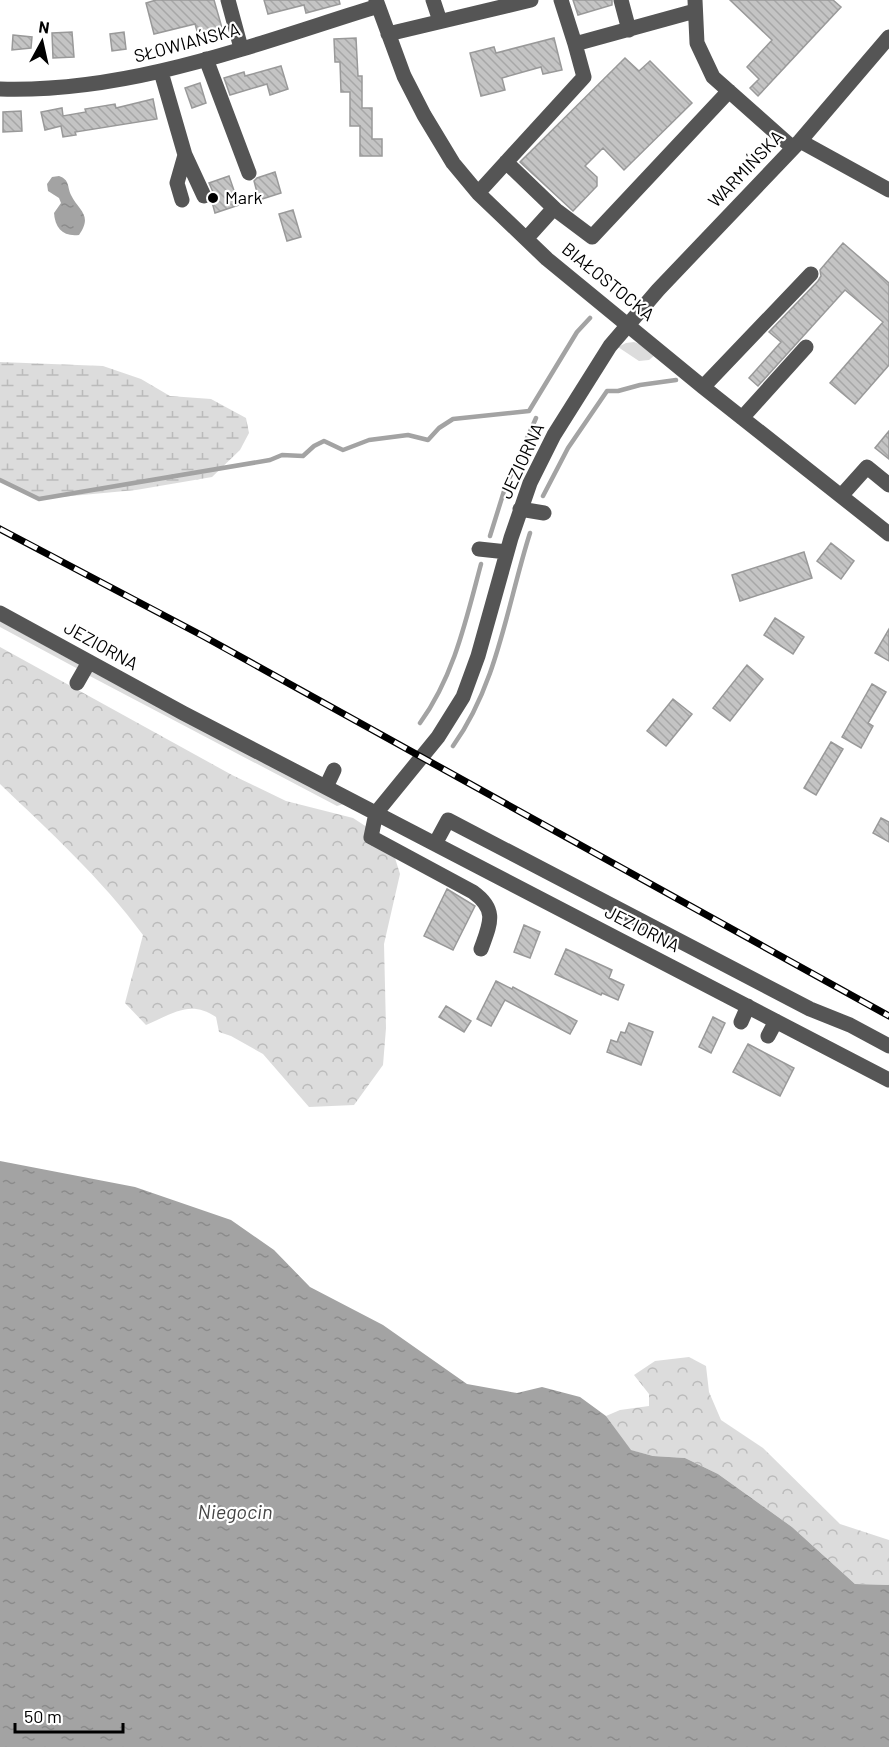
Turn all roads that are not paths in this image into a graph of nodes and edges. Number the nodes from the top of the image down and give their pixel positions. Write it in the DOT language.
graph roads {
  1 [pos="228,0"];
  2 [pos="433,0"];
  3 [pos="531,0"];
  4 [pos="561,0"];
  5 [pos="621,0"];
  6 [pos="377,3"];
  7 [pos="695,5"];
  8 [pos="440,21"];
  9 [pos="629,30"];
  10 [pos="388,34"];
  11 [pos="889,38"];
  12 [pos="574,44"];
  13 [pos="242,48"];
  14 [pos="206,59"];
  15 [pos="161,72"];
  16 [pos="0,89"];
  17 [pos="729,91"];
  18 [pos="796,145"];
  19 [pos="185,155"];
  20 [pos="506,162"];
  21 [pos="249,173"];
  22 [pos="889,190"];
  23 [pos="478,193"];
  24 [pos="204,196"];
  25 [pos="182,200"];
  26 [pos="554,208"];
  27 [pos="526,239"];
  28 [pos="811,274"];
  29 [pos="627,324"];
  30 [pos="806,346"];
  31 [pos="703,387"];
  32 [pos="742,418"];
  33 [pos="889,485"];
  34 [pos="841,496"];
  35 [pos="520,509"];
  36 [pos="544,513"];
  37 [pos="889,534"];
  38 [pos="479,549"];
  39 [pos="507,552"];
  40 [pos="0,613"];
  41 [pos="89,662"];
  42 [pos="77,683"];
  43 [pos="334,770"];
  44 [pos="326,787"];
  45 [pos="376,813"];
  46 [pos="435,844"];
  47 [pos="481,950"];
  48 [pos="748,1006"];
  49 [pos="776,1021"];
  50 [pos="741,1022"];
  51 [pos="768,1036"];
  52 [pos="889,1046"];
  53 [pos="889,1080"];
  1 -- 13 [label="street"];
  2 -- 8 [label="street"];
  3 -- 8 [label="street"];
  4 -- 12 [label="street"];
  5 -- 9 [label="street"];
  6 -- 10 [label="street, BIAŁOSTOCKA"];
  6 -- 13 [label="street, SŁOWIAŃSKA"];
  7 -- 9 [label="street"];
  7 -- 17 [label="street"];
  8 -- 10 [label="street"];
  9 -- 12 [label="street"];
  10 -- 23 [label="street, BIAŁOSTOCKA"];
  11 -- 18 [label="street, WARMIŃSKA"];
  12 -- 20 [label="street"];
  13 -- 14 [label="street, SŁOWIAŃSKA"];
  14 -- 15 [label="street, SŁOWIAŃSKA"];
  14 -- 21 [label="street"];
  15 -- 16 [label="street, SŁOWIAŃSKA"];
  15 -- 19 [label="street"];
  17 -- 18 [label="street"];
  17 -- 26 [label="street"];
  18 -- 22 [label="street"];
  18 -- 29 [label="street, WARMIŃSKA"];
  19 -- 24 [label="street"];
  19 -- 25 [label="street"];
  20 -- 23 [label="street"];
  20 -- 26 [label="street"];
  23 -- 27 [label="street, BIAŁOSTOCKA"];
  26 -- 27 [label="street"];
  27 -- 29 [label="street, BIAŁOSTOCKA"];
  28 -- 31 [label="street"];
  29 -- 31 [label="street, BIAŁOSTOCKA"];
  29 -- 35 [label="street, JEZIORNA"];
  30 -- 32 [label="street"];
  31 -- 32 [label="street, BIAŁOSTOCKA"];
  32 -- 34 [label="street, BIAŁOSTOCKA"];
  33 -- 34 [label="street"];
  34 -- 37 [label="street, BIAŁOSTOCKA"];
  35 -- 36 [label="street"];
  35 -- 39 [label="street, JEZIORNA"];
  38 -- 39 [label="street"];
  39 -- 45 [label="street, JEZIORNA"];
  40 -- 41 [label="street, JEZIORNA"];
  41 -- 42 [label="street"];
  41 -- 44 [label="street, JEZIORNA"];
  43 -- 44 [label="street"];
  44 -- 45 [label="street, JEZIORNA"];
  45 -- 46 [label="street, JEZIORNA"];
  45 -- 47 [label="street"];
  46 -- 48 [label="street, JEZIORNA"];
  46 -- 52 [label="street"];
  48 -- 49 [label="street, JEZIORNA"];
  48 -- 50 [label="street"];
  49 -- 51 [label="street"];
  49 -- 53 [label="street, JEZIORNA"];
}
